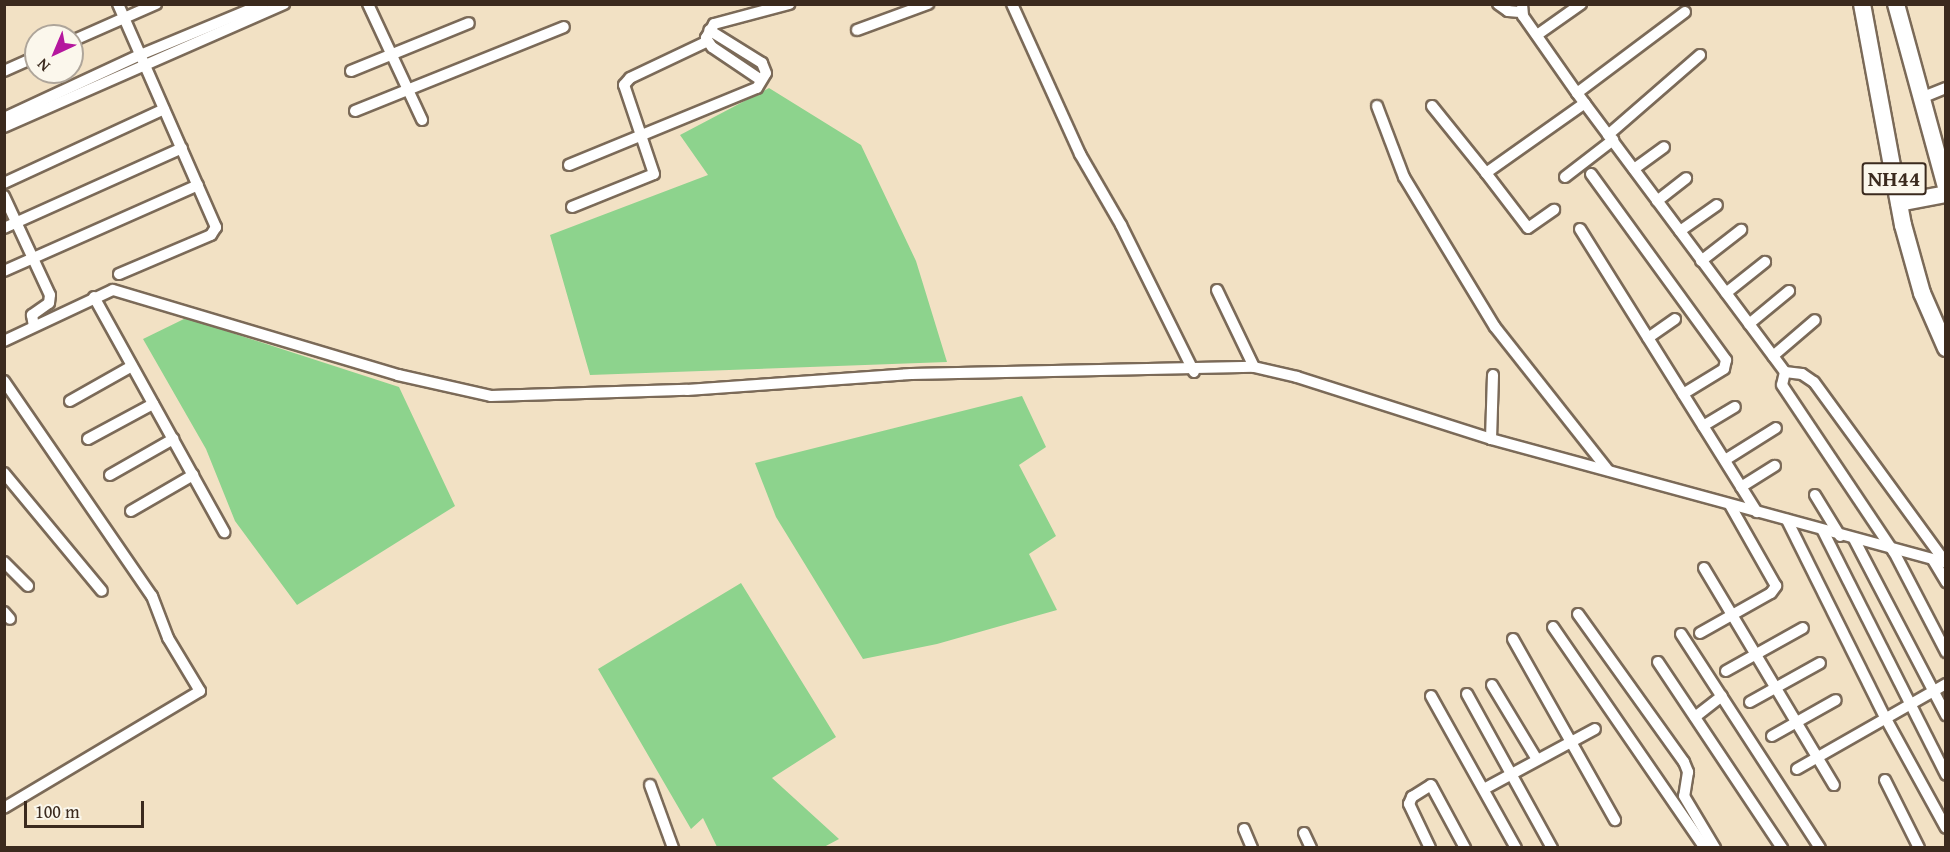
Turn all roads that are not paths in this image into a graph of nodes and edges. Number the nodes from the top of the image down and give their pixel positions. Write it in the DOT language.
graph roads {
  1 [pos="118,4"];
  2 [pos="156,4"];
  3 [pos="263,4"];
  4 [pos="284,4"];
  5 [pos="368,4"];
  6 [pos="789,4"];
  7 [pos="928,4"];
  8 [pos="1012,4"];
  9 [pos="1498,4"];
  10 [pos="1581,4"];
  11 [pos="1862,4"];
  12 [pos="1896,4"];
  13 [pos="1521,8"];
  14 [pos="1685,12"];
  15 [pos="124,18"];
  16 [pos="469,23"];
  17 [pos="564,27"];
  18 [pos="709,30"];
  19 [pos="857,30"];
  20 [pos="1538,35"];
  21 [pos="84,36"];
  22 [pos="706,42"];
  23 [pos="390,53"];
  24 [pos="1700,55"];
  25 [pos="142,60"];
  26 [pos="24,62"];
  27 [pos="4,71"];
  28 [pos="351,71"];
  29 [pos="761,80"];
  30 [pos="1946,88"];
  31 [pos="407,89"];
  32 [pos="1577,93"];
  33 [pos="1921,98"];
  34 [pos="1585,103"];
  35 [pos="1377,106"];
  36 [pos="1432,106"];
  37 [pos="164,109"];
  38 [pos="355,111"];
  39 [pos="4,118"];
  40 [pos="422,120"];
  41 [pos="4,127"];
  42 [pos="643,135"];
  43 [pos="1611,137"];
  44 [pos="1664,147"];
  45 [pos="182,148"];
  46 [pos="569,165"];
  47 [pos="1634,169"];
  48 [pos="1486,173"];
  49 [pos="1591,174"];
  50 [pos="1565,177"];
  51 [pos="1686,178"];
  52 [pos="4,183"];
  53 [pos="198,185"];
  54 [pos="1946,187"];
  55 [pos="1946,194"];
  56 [pos="4,196"];
  57 [pos="1658,201"];
  58 [pos="1899,203"];
  59 [pos="1717,205"];
  60 [pos="572,207"];
  61 [pos="1554,210"];
  62 [pos="16,222"];
  63 [pos="4,228"];
  64 [pos="1580,230"];
  65 [pos="1741,230"];
  66 [pos="1680,231"];
  67 [pos="33,258"];
  68 [pos="1701,261"];
  69 [pos="1765,262"];
  70 [pos="4,271"];
  71 [pos="119,274"];
  72 [pos="1217,290"];
  73 [pos="1789,291"];
  74 [pos="1726,293"];
  75 [pos="94,297"];
  76 [pos="1675,319"];
  77 [pos="1815,320"];
  78 [pos="1749,324"];
  79 [pos="34,326"];
  80 [pos="1648,338"];
  81 [pos="4,341"];
  82 [pos="1946,348"];
  83 [pos="1773,356"];
  84 [pos="132,366"];
  85 [pos="1254,368"];
  86 [pos="1194,372"];
  87 [pos="1785,372"];
  88 [pos="1493,375"];
  89 [pos="4,381"];
  90 [pos="1683,393"];
  91 [pos="70,401"];
  92 [pos="153,404"];
  93 [pos="1735,407"];
  94 [pos="1703,426"];
  95 [pos="1776,428"];
  96 [pos="88,439"];
  97 [pos="173,439"];
  98 [pos="1491,440"];
  99 [pos="1725,460"];
  100 [pos="1775,466"];
  101 [pos="1608,471"];
  102 [pos="4,473"];
  103 [pos="110,474"];
  104 [pos="193,476"];
  105 [pos="1742,487"];
  106 [pos="1815,495"];
  107 [pos="1730,505"];
  108 [pos="131,511"];
  109 [pos="1757,512"];
  110 [pos="1787,520"];
  111 [pos="1823,531"];
  112 [pos="224,532"];
  113 [pos="1840,536"];
  114 [pos="1854,539"];
  115 [pos="1894,552"];
  116 [pos="1933,560"];
  117 [pos="4,562"];
  118 [pos="1946,563"];
  119 [pos="1704,568"];
  120 [pos="1946,582"];
  121 [pos="28,586"];
  122 [pos="102,591"];
  123 [pos="1578,614"];
  124 [pos="1732,615"];
  125 [pos="1553,627"];
  126 [pos="1803,628"];
  127 [pos="1701,633"];
  128 [pos="1681,634"];
  129 [pos="1513,639"];
  130 [pos="1946,652"];
  131 [pos="1755,654"];
  132 [pos="1658,662"];
  133 [pos="1820,663"];
  134 [pos="1726,671"];
  135 [pos="1946,684"];
  136 [pos="1492,685"];
  137 [pos="1775,688"];
  138 [pos="1934,691"];
  139 [pos="1467,694"];
  140 [pos="1431,696"];
  141 [pos="1722,696"];
  142 [pos="1836,700"];
  143 [pos="1750,702"];
  144 [pos="1910,705"];
  145 [pos="1946,715"];
  146 [pos="1695,717"];
  147 [pos="1886,719"];
  148 [pos="1796,723"];
  149 [pos="1595,729"];
  150 [pos="1772,736"];
  151 [pos="1572,743"];
  152 [pos="1817,757"];
  153 [pos="1536,758"];
  154 [pos="1797,769"];
  155 [pos="1508,774"];
  156 [pos="1946,775"];
  157 [pos="1885,780"];
  158 [pos="650,784"];
  159 [pos="1834,785"];
  160 [pos="1484,789"];
  161 [pos="4,808"];
  162 [pos="1615,820"];
  163 [pos="1946,828"];
  164 [pos="1244,829"];
  165 [pos="1304,833"];
  166 [pos="1711,847"];
  167 [pos="673,848"];
  168 [pos="1251,848"];
  169 [pos="1311,848"];
  170 [pos="1430,848"];
  171 [pos="1465,848"];
  172 [pos="1516,848"];
  173 [pos="1552,848"];
  174 [pos="1782,848"];
  175 [pos="1820,848"];
  176 [pos="1919,848"];
  1 -- 15 [label="street"];
  2 -- 15 [label="street"];
  3 -- 25 [label="street"];
  4 -- 25 [label="street"];
  5 -- 23 [label="street"];
  6 -- 18 [label="street"];
  7 -- 19 [label="street"];
  8 -- 86 [label="street"];
  9 -- 13 [label="street"];
  10 -- 20 [label="street"];
  11 -- 58 [label="highway, NH44"];
  12 -- 33 [label="highway, NH44"];
  13 -- 20 [label="street"];
  14 -- 32 [label="street"];
  15 -- 21 [label="street"];
  15 -- 25 [label="street"];
  16 -- 23 [label="street"];
  17 -- 31 [label="street"];
  18 -- 22 [label="street"];
  18 -- 29 [label="street"];
  20 -- 32 [label="street"];
  22 -- 29 [label="street"];
  22 -- 42 [label="street"];
  23 -- 28 [label="street"];
  23 -- 31 [label="street"];
  24 -- 43 [label="street"];
  25 -- 37 [label="street"];
  25 -- 39 [label="street"];
  25 -- 41 [label="street"];
  26 -- 27 [label="street"];
  29 -- 42 [label="street"];
  30 -- 33 [label="street"];
  31 -- 38 [label="street"];
  31 -- 40 [label="street"];
  32 -- 34 [label="street"];
  33 -- 54 [label="highway, NH44"];
  34 -- 43 [label="street"];
  34 -- 48 [label="street"];
  35 -- 101 [label="street"];
  36 -- 48 [label="street"];
  37 -- 45 [label="street"];
  37 -- 52 [label="street"];
  42 -- 46 [label="street"];
  42 -- 60 [label="street"];
  43 -- 47 [label="street"];
  43 -- 50 [label="street"];
  44 -- 47 [label="street"];
  45 -- 53 [label="street"];
  45 -- 62 [label="street"];
  47 -- 57 [label="street"];
  48 -- 61 [label="street"];
  49 -- 90 [label="street"];
  51 -- 57 [label="street"];
  53 -- 67 [label="street"];
  53 -- 71 [label="street"];
  55 -- 58 [label="highway"];
  56 -- 62 [label="street"];
  57 -- 66 [label="street"];
  58 -- 82 [label="highway, NH44"];
  59 -- 66 [label="street"];
  62 -- 63 [label="street"];
  62 -- 67 [label="street"];
  64 -- 80 [label="street"];
  65 -- 68 [label="street"];
  66 -- 68 [label="street"];
  67 -- 70 [label="street"];
  67 -- 79 [label="street"];
  68 -- 74 [label="street"];
  69 -- 74 [label="street"];
  72 -- 85 [label="street"];
  73 -- 78 [label="street"];
  74 -- 78 [label="street"];
  75 -- 79 [label="street"];
  75 -- 84 [label="street"];
  75 -- 86 [label="street"];
  76 -- 80 [label="street"];
  77 -- 83 [label="street"];
  78 -- 83 [label="street"];
  79 -- 81 [label="street"];
  80 -- 90 [label="street"];
  83 -- 87 [label="street"];
  84 -- 91 [label="street"];
  84 -- 92 [label="street"];
  85 -- 86 [label="street"];
  85 -- 98 [label="street"];
  87 -- 115 [label="street"];
  87 -- 118 [label="street"];
  88 -- 98 [label="street"];
  89 -- 161 [label="street"];
  90 -- 94 [label="street"];
  92 -- 96 [label="street"];
  92 -- 97 [label="street"];
  93 -- 94 [label="street"];
  94 -- 99 [label="street"];
  95 -- 99 [label="street"];
  97 -- 103 [label="street"];
  97 -- 104 [label="street"];
  98 -- 101 [label="street"];
  99 -- 105 [label="street"];
  100 -- 105 [label="street"];
  101 -- 107 [label="street"];
  102 -- 122 [label="street"];
  104 -- 108 [label="street"];
  104 -- 112 [label="street"];
  105 -- 109 [label="street"];
  106 -- 113 [label="street"];
  107 -- 109 [label="street"];
  107 -- 124 [label="street"];
  109 -- 110 [label="street"];
  110 -- 111 [label="street"];
  110 -- 147 [label="street"];
  111 -- 113 [label="street"];
  111 -- 144 [label="street"];
  113 -- 114 [label="street"];
  114 -- 115 [label="street"];
  114 -- 138 [label="street"];
  115 -- 116 [label="street"];
  115 -- 130 [label="street"];
  116 -- 118 [label="street"];
  116 -- 120 [label="street"];
  117 -- 121 [label="street"];
  119 -- 124 [label="street"];
  123 -- 166 [label="street"];
  124 -- 127 [label="street"];
  124 -- 131 [label="street"];
  125 -- 166 [label="street"];
  126 -- 131 [label="street"];
  128 -- 141 [label="street"];
  129 -- 151 [label="street"];
  131 -- 134 [label="street"];
  131 -- 137 [label="street"];
  132 -- 146 [label="street"];
  133 -- 137 [label="street"];
  135 -- 138 [label="street"];
  136 -- 153 [label="street"];
  137 -- 143 [label="street"];
  137 -- 148 [label="street"];
  138 -- 144 [label="street"];
  138 -- 145 [label="street"];
  139 -- 155 [label="street"];
  140 -- 160 [label="street"];
  141 -- 146 [label="street"];
  141 -- 175 [label="street"];
  142 -- 148 [label="street"];
  144 -- 147 [label="street"];
  144 -- 156 [label="street"];
  146 -- 174 [label="street"];
  147 -- 152 [label="street"];
  147 -- 163 [label="street"];
  148 -- 150 [label="street"];
  148 -- 152 [label="street"];
  149 -- 151 [label="street"];
  151 -- 153 [label="street"];
  151 -- 162 [label="street"];
  152 -- 154 [label="street"];
  152 -- 159 [label="street"];
  153 -- 155 [label="street"];
  155 -- 160 [label="street"];
  155 -- 173 [label="street"];
  157 -- 176 [label="street"];
  158 -- 167 [label="street"];
  160 -- 172 [label="street"];
  164 -- 168 [label="street"];
  165 -- 169 [label="street"];
  170 -- 171 [label="street"];
}
